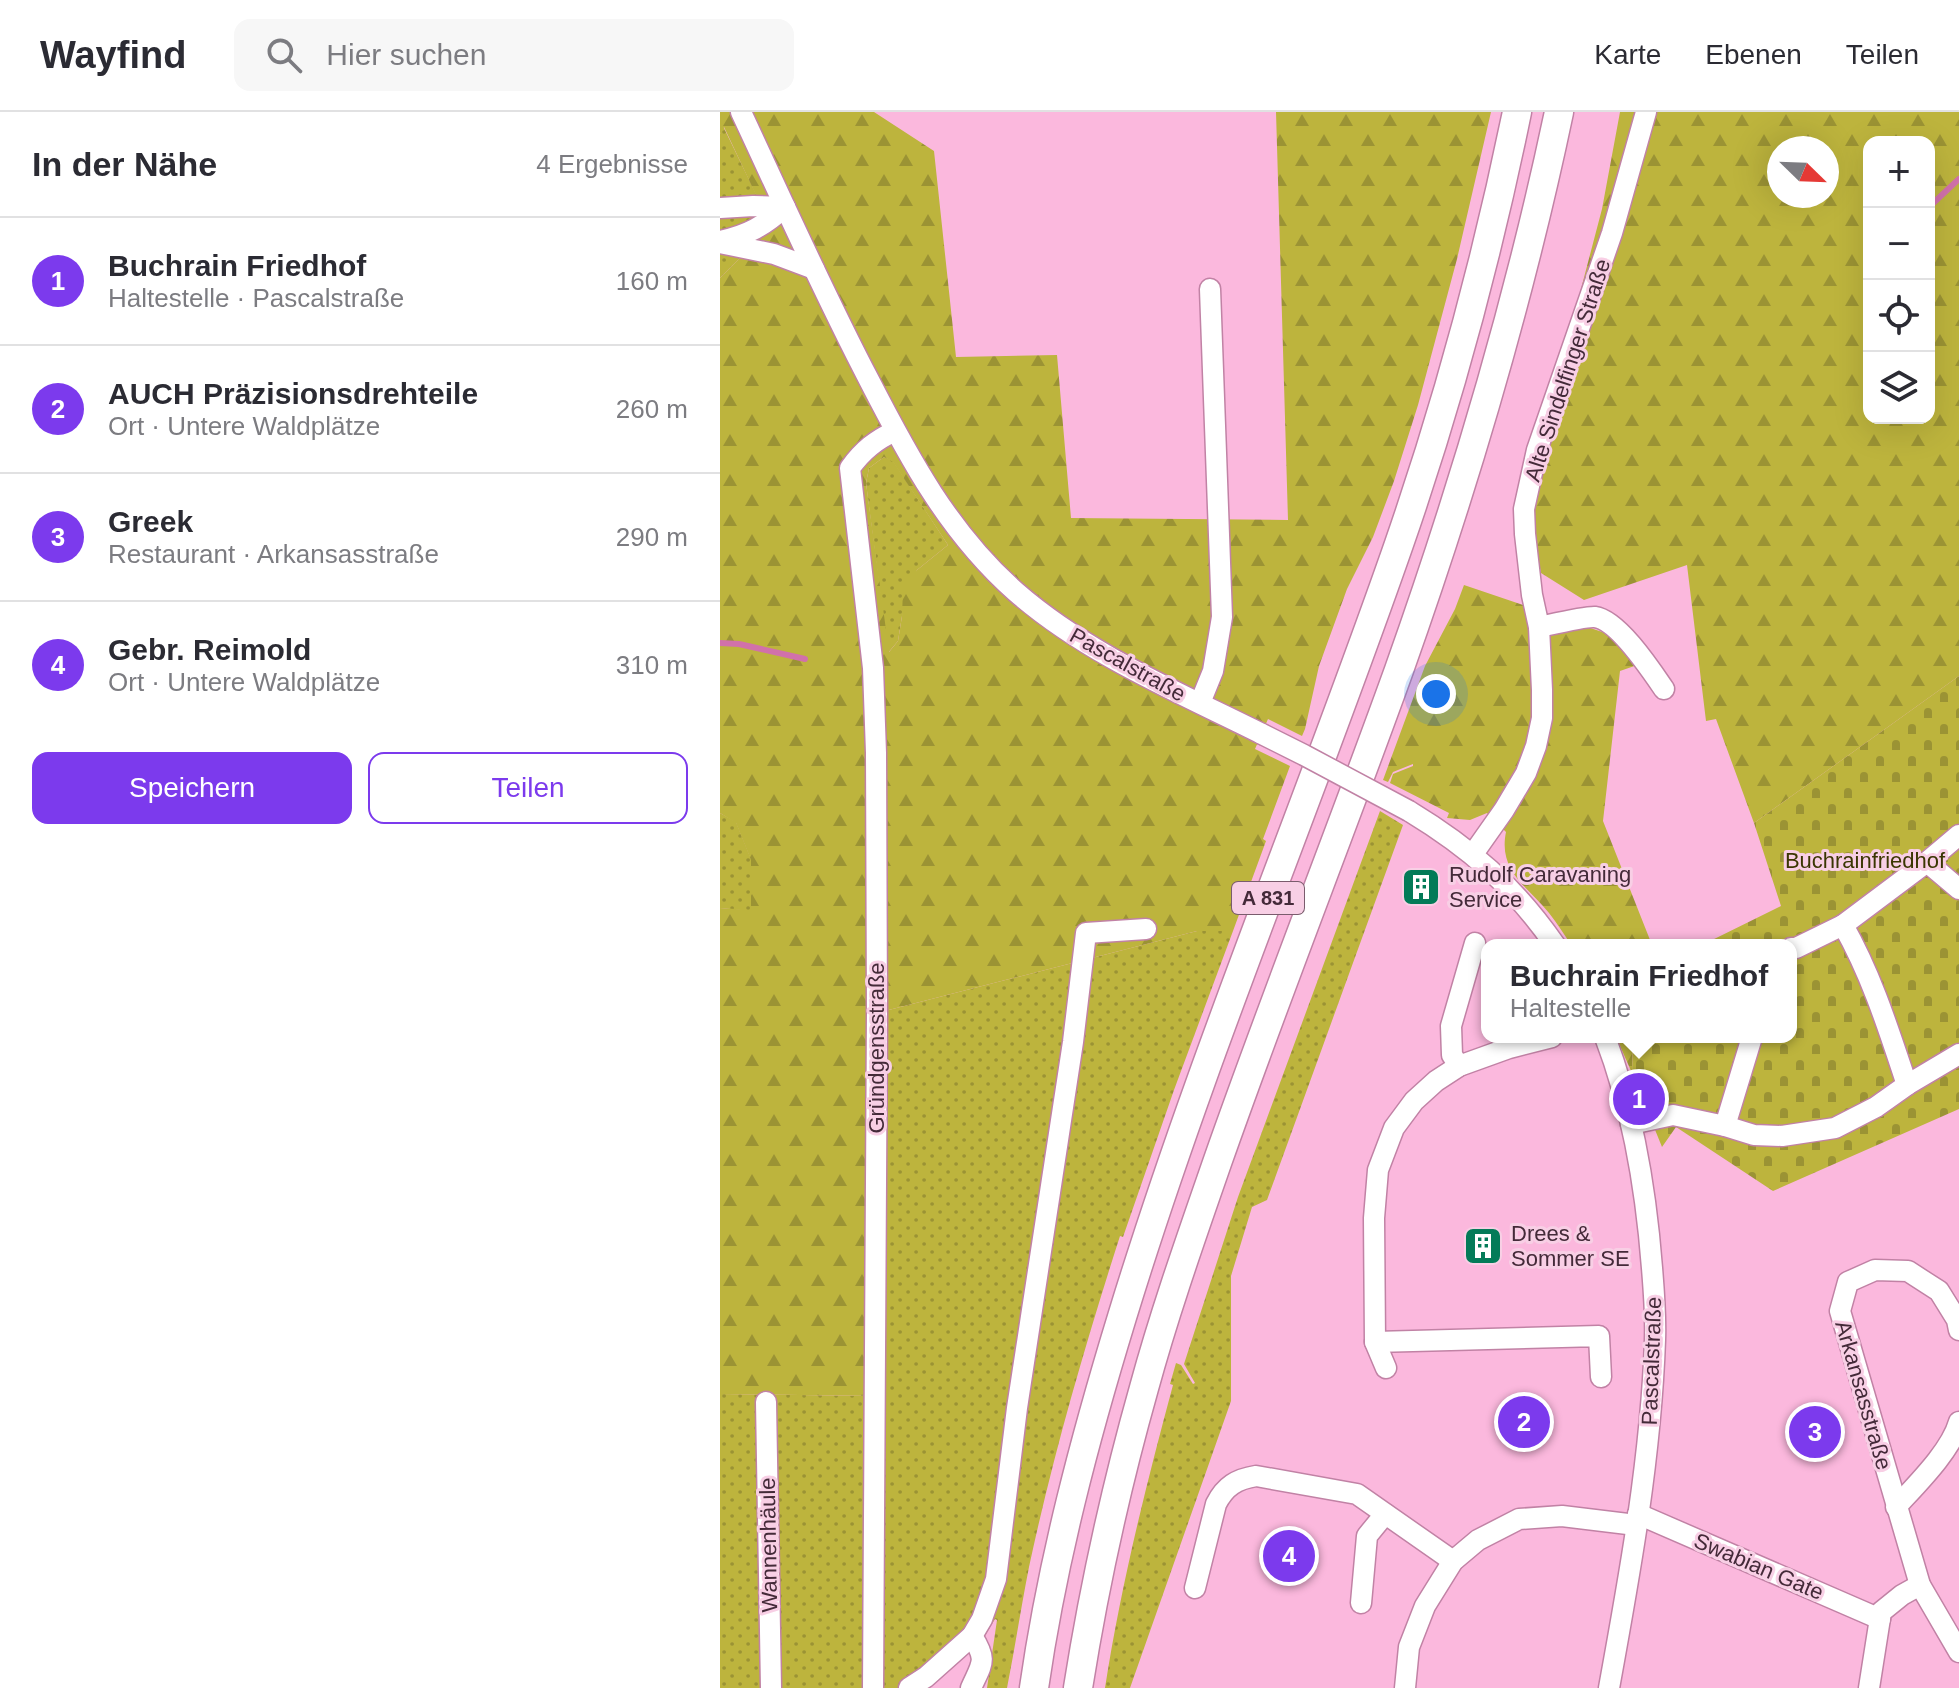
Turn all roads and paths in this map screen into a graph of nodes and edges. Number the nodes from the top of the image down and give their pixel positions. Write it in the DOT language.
graph roads {
  1 [pos="741,112"];
  2 [pos="1517,112"];
  3 [pos="1559,112"];
  4 [pos="1646,112"];
  5 [pos="785,207"];
  6 [pos="720,208"];
  7 [pos="720,242"];
  8 [pos="814,269"];
  9 [pos="1210,289"];
  10 [pos="895,431"];
  11 [pos="1539,627"];
  12 [pos="1664,689"];
  13 [pos="1200,703"];
  14 [pos="1959,835"];
  15 [pos="1473,854"];
  16 [pos="1927,862"];
  17 [pos="1959,889"];
  18 [pos="1843,925"];
  19 [pos="1146,929"];
  20 [pos="1551,939"];
  21 [pos="1475,943"];
  22 [pos="1797,948"];
  23 [pos="1529,1043"];
  24 [pos="1607,1043"];
  25 [pos="1750,1043"];
  26 [pos="1959,1054"];
  27 [pos="1459,1066"];
  28 [pos="1907,1085"];
  29 [pos="1631,1124"];
  30 [pos="1725,1126"];
  31 [pos="1959,1330"];
  32 [pos="1375,1342"];
  33 [pos="1386,1368"];
  34 [pos="1601,1377"];
  35 [pos="766,1402"];
  36 [pos="1959,1422"];
  37 [pos="1896,1507"];
  38 [pos="1385,1514"];
  39 [pos="1637,1519"];
  40 [pos="1453,1561"];
  41 [pos="1920,1585"];
  42 [pos="1195,1588"];
  43 [pos="1361,1603"];
  44 [pos="1880,1619"];
  45 [pos="972,1636"];
  46 [pos="1959,1652"];
  47 [pos="771,1688"];
  48 [pos="873,1688"];
  49 [pos="909,1688"];
  50 [pos="971,1688"];
  51 [pos="1034,1688"];
  52 [pos="1078,1688"];
  53 [pos="1405,1688"];
  54 [pos="1609,1688"];
  55 [pos="1869,1688"];
  1 -- 5 [label="street, Pascalstraße"];
  2 -- 51 [label="highway, A 831"];
  3 -- 52 [label="highway, A 831"];
  4 -- 11 [label="street, Alte Sindelfinger Straße"];
  5 -- 6 [label="street"];
  5 -- 7 [label="street"];
  5 -- 8 [label="street, Pascalstraße"];
  7 -- 8 [label="street"];
  8 -- 10 [label="street, Pascalstraße"];
  9 -- 13 [label="street"];
  10 -- 13 [label="street, Pascalstraße"];
  10 -- 48 [label="street, Gründgensstraße"];
  11 -- 12 [label="street"];
  11 -- 15 [label="street, Alte Sindelfinger Straße"];
  13 -- 15 [label="street, Pascalstraße, bridge"];
  14 -- 16 [label="street"];
  15 -- 20 [label="street, Pascalstraße"];
  16 -- 17 [label="street"];
  16 -- 18 [label="street"];
  18 -- 22 [label="street"];
  18 -- 28 [label="street"];
  19 -- 45 [label="street"];
  21 -- 27 [label="street"];
  23 -- 27 [label="street"];
  24 -- 29 [label="street, Pascalstraße"];
  25 -- 30 [label="street"];
  26 -- 28 [label="street"];
  27 -- 32 [label="street"];
  28 -- 30 [label="street"];
  29 -- 30 [label="street"];
  29 -- 39 [label="street, Pascalstraße"];
  31 -- 37 [label="street, Arkansasstraße"];
  32 -- 33 [label="street"];
  32 -- 34 [label="street"];
  35 -- 47 [label="street, Wannenhäule"];
  36 -- 37 [label="street, Arkansasstraße"];
  37 -- 41 [label="street, Arkansasstraße"];
  38 -- 40 [label="street"];
  38 -- 42 [label="street"];
  38 -- 43 [label="street"];
  39 -- 40 [label="street, Swabian Gate"];
  39 -- 44 [label="street, Swabian Gate"];
  39 -- 54 [label="street, Pascalstraße"];
  40 -- 53 [label="street"];
  41 -- 44 [label="street"];
  41 -- 46 [label="street, Arkansasstraße"];
  44 -- 55 [label="street"];
  45 -- 49 [label="street"];
  45 -- 50 [label="street"];
}
